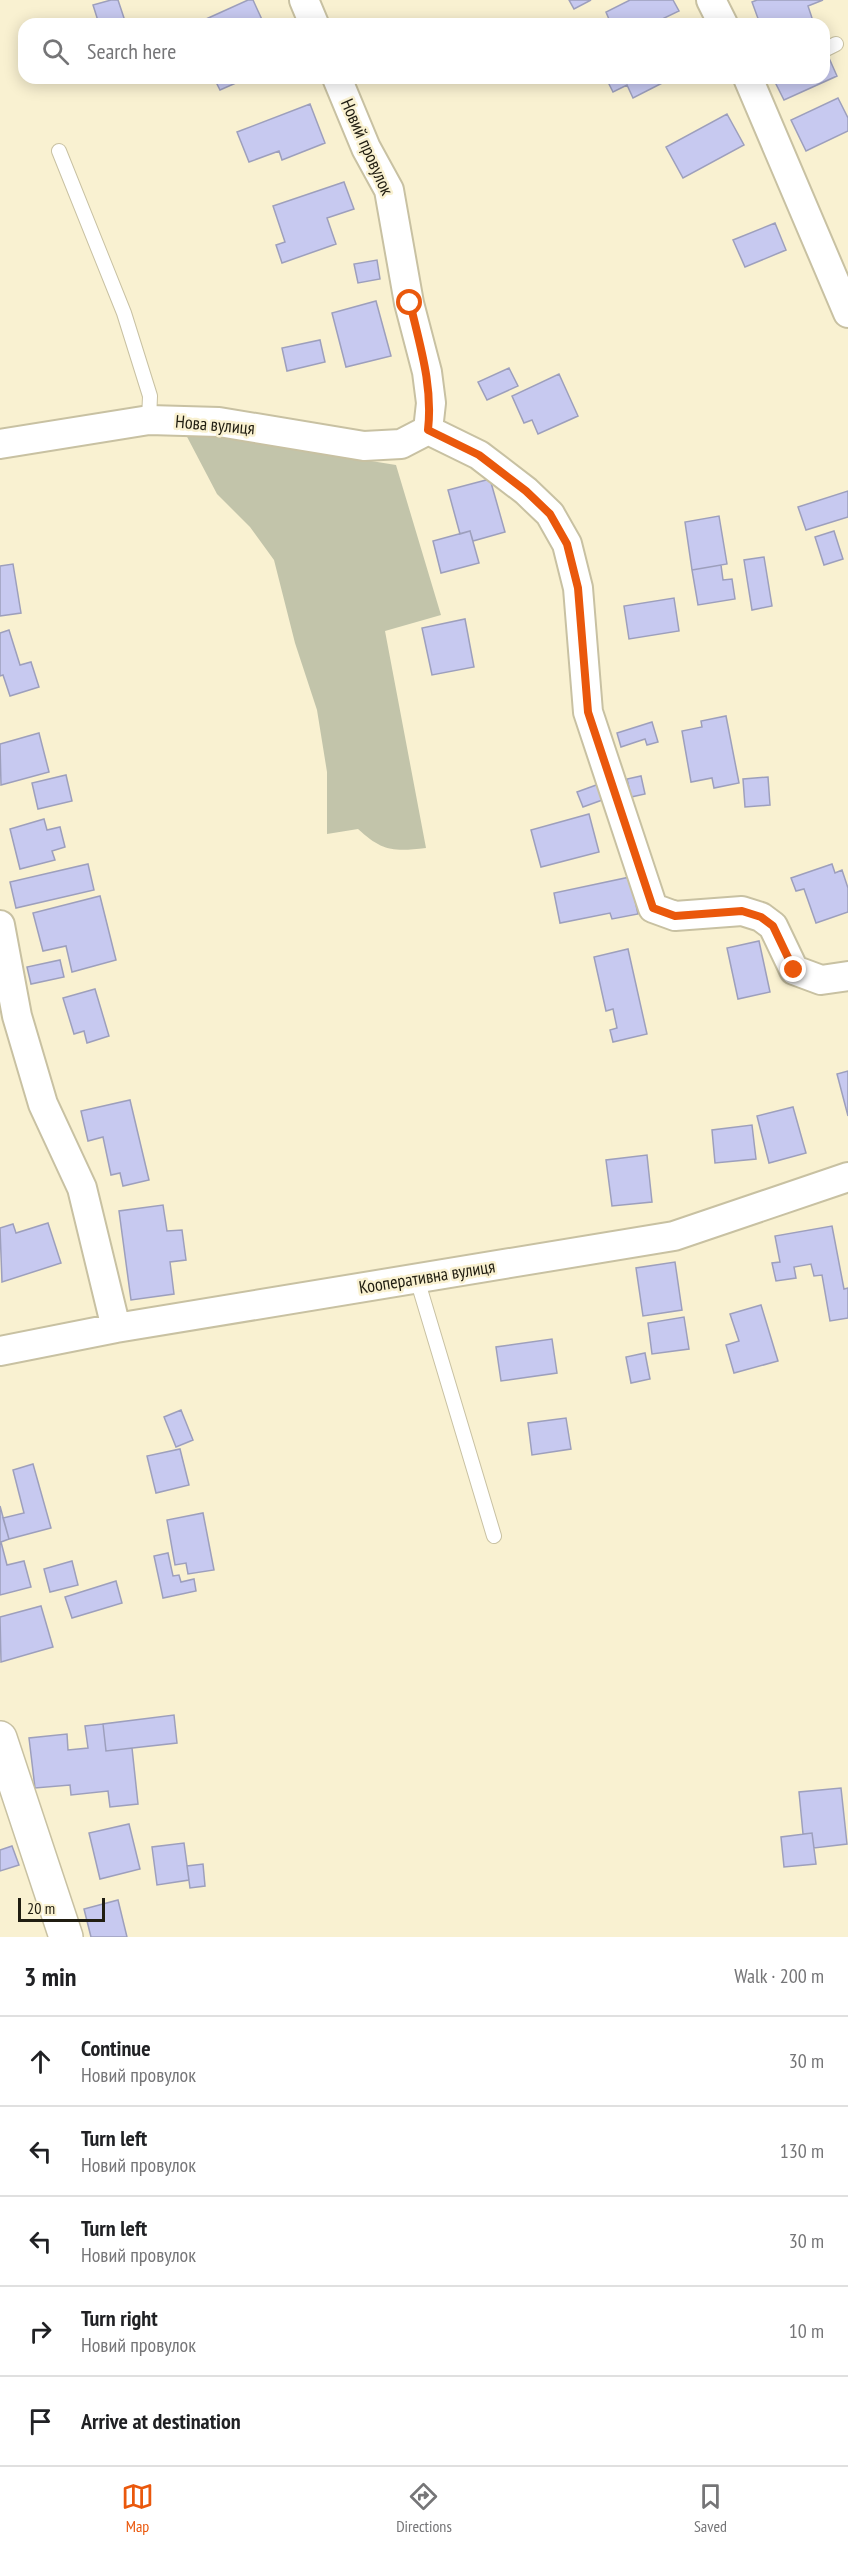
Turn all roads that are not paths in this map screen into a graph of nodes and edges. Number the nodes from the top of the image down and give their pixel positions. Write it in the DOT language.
graph roads {
  1 [pos="304,0"];
  2 [pos="711,0"];
  3 [pos="312,18"];
  4 [pos="720,18"];
  5 [pos="339,84"];
  6 [pos="755,84"];
  7 [pos="59,151"];
  8 [pos="848,313"];
  9 [pos="149,420"];
  10 [pos="428,430"];
  11 [pos="0,444"];
  12 [pos="0,925"];
  13 [pos="848,975"];
  14 [pos="848,1177"];
  15 [pos="417,1278"];
  16 [pos="116,1328"];
  17 [pos="0,1351"];
  18 [pos="494,1536"];
  19 [pos="0,1738"];
  20 [pos="66,1937"];
  1 -- 3 [label="street"];
  2 -- 4 [label="street"];
  5 -- 10 [label="street, Новий провулок"];
  6 -- 8 [label="street"];
  7 -- 9 [label="lane"];
  9 -- 10 [label="street, Нова вулиця"];
  9 -- 11 [label="street, Нова вулиця"];
  10 -- 13 [label="street"];
  12 -- 16 [label="street"];
  14 -- 15 [label="street, Кооперативна вулиця"];
  15 -- 16 [label="street, Кооперативна вулиця"];
  15 -- 18 [label="lane"];
  16 -- 17 [label="street, Кооперативна вулиця"];
  19 -- 20 [label="street"];
}
